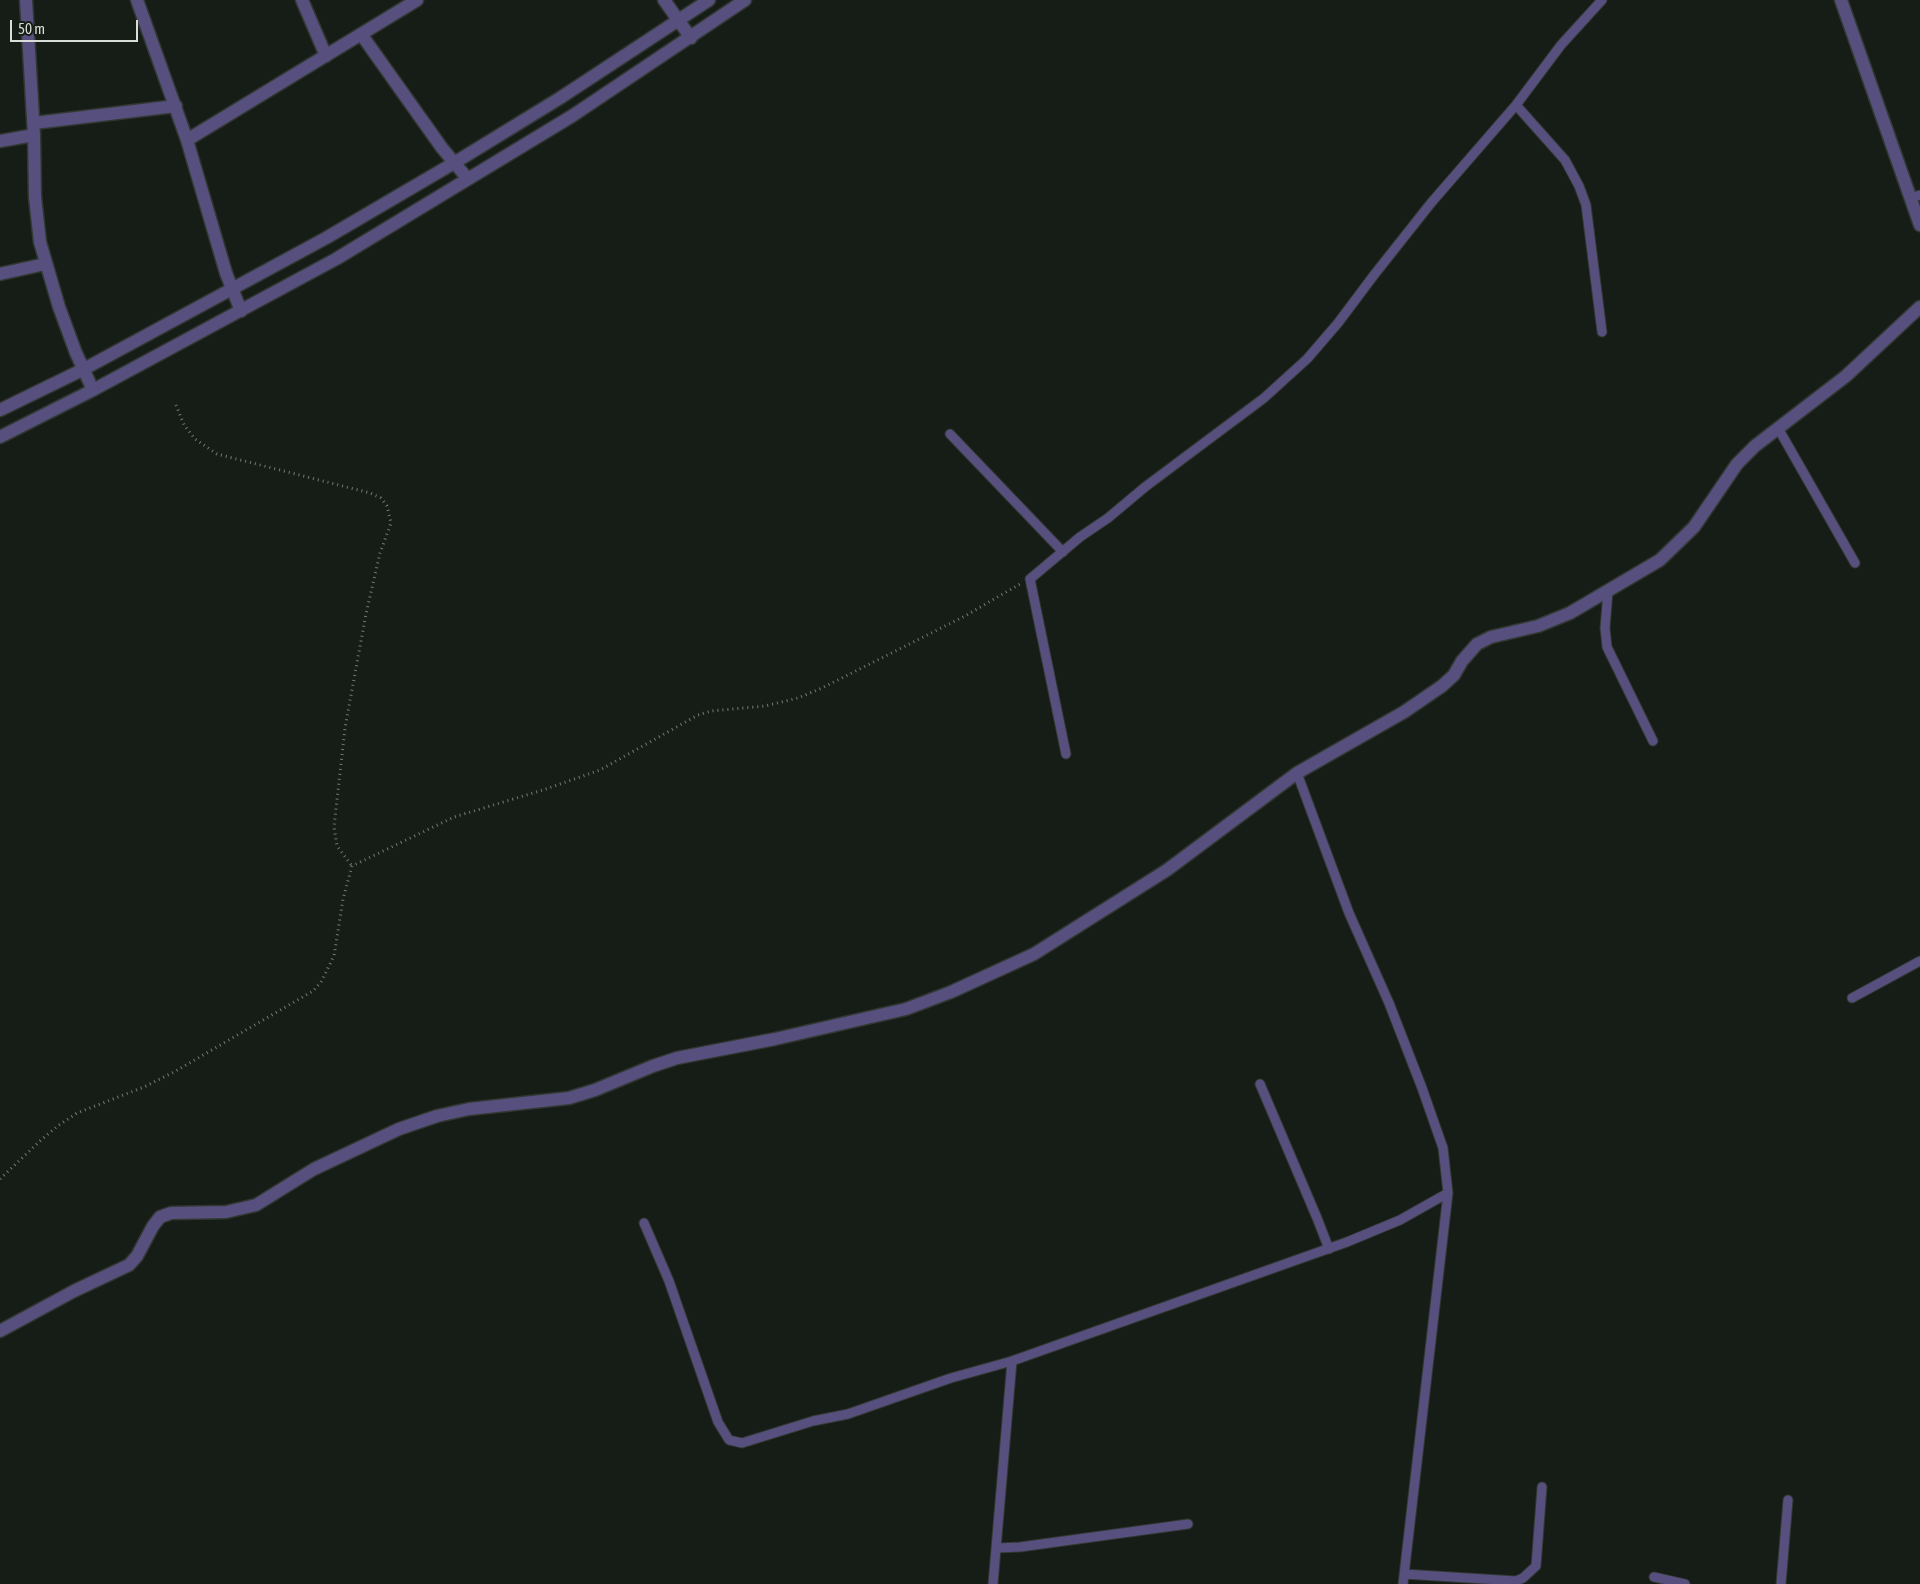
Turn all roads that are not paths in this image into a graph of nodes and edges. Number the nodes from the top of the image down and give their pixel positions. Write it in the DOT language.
graph roads {
  1 [pos="26,0"];
  2 [pos="137,0"];
  3 [pos="302,0"];
  4 [pos="417,0"];
  5 [pos="664,0"];
  6 [pos="708,0"];
  7 [pos="744,0"];
  8 [pos="1602,0"];
  9 [pos="1841,0"];
  10 [pos="679,21"];
  11 [pos="361,34"];
  12 [pos="691,38"];
  13 [pos="326,56"];
  14 [pos="1516,105"];
  15 [pos="176,106"];
  16 [pos="34,129"];
  17 [pos="0,140"];
  18 [pos="187,140"];
  19 [pos="454,163"];
  20 [pos="468,179"];
  21 [pos="1915,197"];
  22 [pos="1920,225"];
  23 [pos="45,264"];
  24 [pos="0,274"];
  25 [pos="232,289"];
  26 [pos="1920,307"];
  27 [pos="241,311"];
  28 [pos="1602,332"];
  29 [pos="84,369"];
  30 [pos="93,390"];
  31 [pos="0,410"];
  32 [pos="1778,428"];
  33 [pos="950,434"];
  34 [pos="0,437"];
  35 [pos="1063,552"];
  36 [pos="1855,563"];
  37 [pos="1608,591"];
  38 [pos="1654,741"];
  39 [pos="1066,754"];
  40 [pos="1296,773"];
  41 [pos="1920,961"];
  42 [pos="1852,998"];
  43 [pos="1260,1084"];
  44 [pos="1448,1193"];
  45 [pos="644,1223"];
  46 [pos="1328,1248"];
  47 [pos="0,1331"];
  48 [pos="1012,1361"];
  49 [pos="1542,1487"];
  50 [pos="1788,1500"];
  51 [pos="1188,1524"];
  52 [pos="997,1548"];
  53 [pos="1654,1576"];
  54 [pos="1403,1579"];
  55 [pos="993,1584"];
  56 [pos="1685,1584"];
  57 [pos="1781,1584"];
  1 -- 16 [label="street"];
  2 -- 15 [label="street"];
  3 -- 13 [label="street"];
  4 -- 11 [label="street"];
  5 -- 10 [label="street"];
  6 -- 10 [label="street"];
  7 -- 12 [label="street"];
  8 -- 14 [label="lane"];
  9 -- 21 [label="street"];
  10 -- 12 [label="street"];
  10 -- 19 [label="street"];
  11 -- 13 [label="street"];
  11 -- 19 [label="street"];
  12 -- 20 [label="street"];
  13 -- 18 [label="street"];
  14 -- 28 [label="lane"];
  14 -- 35 [label="lane"];
  15 -- 16 [label="street"];
  15 -- 18 [label="street"];
  16 -- 17 [label="street"];
  16 -- 23 [label="street"];
  18 -- 25 [label="street"];
  19 -- 20 [label="street"];
  19 -- 25 [label="street"];
  20 -- 27 [label="street"];
  21 -- 22 [label="street"];
  23 -- 24 [label="street"];
  23 -- 29 [label="street"];
  25 -- 27 [label="street"];
  25 -- 29 [label="street"];
  26 -- 32 [label="street"];
  27 -- 30 [label="street"];
  29 -- 30 [label="street"];
  29 -- 31 [label="street"];
  30 -- 34 [label="street"];
  32 -- 36 [label="lane"];
  32 -- 37 [label="street"];
  33 -- 35 [label="lane"];
  35 -- 39 [label="lane"];
  37 -- 38 [label="lane"];
  37 -- 40 [label="street"];
  40 -- 44 [label="lane"];
  40 -- 47 [label="street"];
  41 -- 42 [label="lane"];
  43 -- 46 [label="lane"];
  44 -- 46 [label="lane"];
  44 -- 54 [label="lane"];
  45 -- 48 [label="lane"];
  46 -- 48 [label="lane"];
  48 -- 52 [label="lane"];
  49 -- 54 [label="lane"];
  50 -- 57 [label="lane"];
  51 -- 52 [label="lane"];
  52 -- 55 [label="lane"];
  53 -- 56 [label="lane"];
}
